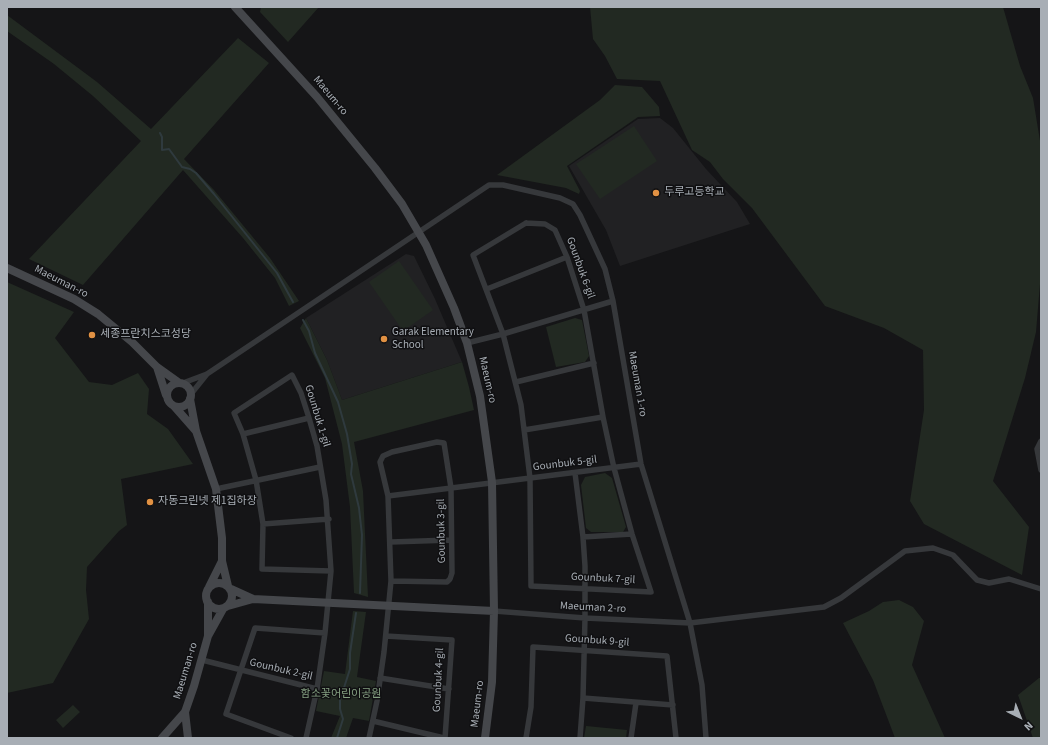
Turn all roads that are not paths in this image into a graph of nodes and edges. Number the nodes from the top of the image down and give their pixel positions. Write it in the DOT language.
graph roads {
  1 [pos="235,7"];
  2 [pos="244,10"];
  3 [pos="418,232"];
  4 [pos="567,257"];
  5 [pos="7,268"];
  6 [pos="487,288"];
  7 [pos="613,301"];
  8 [pos="584,310"];
  9 [pos="503,334"];
  10 [pos="467,343"];
  11 [pos="594,363"];
  12 [pos="157,368"];
  13 [pos="207,374"];
  14 [pos="181,382"];
  15 [pos="516,382"];
  16 [pos="166,395"];
  17 [pos="191,396"];
  18 [pos="174,406"];
  19 [pos="603,417"];
  20 [pos="309,418"];
  21 [pos="524,430"];
  22 [pos="196,431"];
  23 [pos="243,434"];
  24 [pos="1041,441"];
  25 [pos="641,464"];
  26 [pos="320,467"];
  27 [pos="614,468"];
  28 [pos="1041,470"];
  29 [pos="575,473"];
  30 [pos="530,478"];
  31 [pos="256,480"];
  32 [pos="492,482"];
  33 [pos="216,488"];
  34 [pos="451,488"];
  35 [pos="388,496"];
  36 [pos="329,519"];
  37 [pos="263,524"];
  38 [pos="632,534"];
  39 [pos="583,537"];
  40 [pos="451,540"];
  41 [pos="391,542"];
  42 [pos="222,561"];
  43 [pos="331,570"];
  44 [pos="391,581"];
  45 [pos="209,587"];
  46 [pos="230,588"];
  47 [pos="585,588"];
  48 [pos="1041,589"];
  49 [pos="253,598"];
  50 [pos="329,601"];
  51 [pos="208,602"];
  52 [pos="388,607"];
  53 [pos="226,608"];
  54 [pos="494,611"];
  55 [pos="585,618"];
  56 [pos="690,623"];
  57 [pos="325,633"];
  58 [pos="208,636"];
  59 [pos="386,636"];
  60 [pos="585,651"];
  61 [pos="202,660"];
  62 [pos="241,670"];
  63 [pos="380,678"];
  64 [pos="317,689"];
  65 [pos="449,689"];
  66 [pos="583,698"];
  67 [pos="636,703"];
  68 [pos="673,705"];
  69 [pos="185,712"];
  70 [pos="373,721"];
  71 [pos="171,729"];
  72 [pos="188,737"];
  73 [pos="162,738"];
  74 [pos="291,738"];
  75 [pos="306,738"];
  76 [pos="369,738"];
  77 [pos="444,738"];
  78 [pos="485,738"];
  79 [pos="526,738"];
  80 [pos="580,738"];
  81 [pos="631,738"];
  82 [pos="676,738"];
  83 [pos="706,738"];
  1 -- 2 [label="street, Maeum-ro"];
  2 -- 3 [label="street, Maeum-ro"];
  3 -- 7 [label="street, Maeuman 1-ro"];
  3 -- 10 [label="street, Maeum-ro"];
  3 -- 13 [label="street, Maeuman 1-ro"];
  4 -- 6 [label="street"];
  4 -- 6 [label="street, Gounbuk 6-gil"];
  4 -- 8 [label="street, Gounbuk 6-gil"];
  5 -- 12 [label="street, Maeuman-ro"];
  6 -- 9 [label="street, Gounbuk 6-gil"];
  7 -- 8 [label="street"];
  7 -- 25 [label="street, Maeuman 1-ro"];
  8 -- 9 [label="street"];
  8 -- 11 [label="street, Gounbuk 6-gil"];
  9 -- 10 [label="street"];
  9 -- 15 [label="street, Gounbuk 6-gil"];
  10 -- 32 [label="street, Maeum-ro"];
  11 -- 15 [label="street"];
  11 -- 19 [label="street, Gounbuk 6-gil"];
  12 -- 14 [label="street"];
  12 -- 16 [label="street"];
  13 -- 14 [label="street"];
  13 -- 17 [label="street"];
  14 -- 16 [label="street"];
  14 -- 17 [label="street"];
  15 -- 21 [label="street, Gounbuk 6-gil"];
  16 -- 18 [label="street"];
  17 -- 18 [label="street"];
  17 -- 22 [label="street"];
  18 -- 22 [label="street"];
  19 -- 21 [label="street"];
  19 -- 27 [label="street, Gounbuk 6-gil"];
  20 -- 23 [label="street"];
  20 -- 23 [label="street, Gounbuk 1-gil"];
  20 -- 26 [label="street, Gounbuk 1-gil"];
  21 -- 30 [label="street, Gounbuk 6-gil"];
  22 -- 33 [label="street"];
  23 -- 31 [label="street, Gounbuk 1-gil"];
  24 -- 28 [label="street"];
  25 -- 27 [label="street, Gounbuk 5-gil"];
  25 -- 56 [label="street, Maeuman 1-ro"];
  26 -- 31 [label="street"];
  26 -- 36 [label="street, Gounbuk 1-gil"];
  27 -- 29 [label="street, Gounbuk 5-gil"];
  27 -- 38 [label="street, Gounbuk 7-gil"];
  29 -- 30 [label="street, Gounbuk 5-gil"];
  29 -- 39 [label="street"];
  30 -- 32 [label="street, Gounbuk 5-gil"];
  30 -- 47 [label="street, Gounbuk 7-gil"];
  31 -- 33 [label="street"];
  31 -- 37 [label="street, Gounbuk 1-gil"];
  32 -- 34 [label="street, Gounbuk 5-gil"];
  32 -- 54 [label="street, Maeum-ro"];
  33 -- 42 [label="street"];
  34 -- 35 [label="street, Gounbuk 5-gil"];
  34 -- 35 [label="street, Gounbuk 3-gil"];
  34 -- 40 [label="street, Gounbuk 3-gil"];
  35 -- 41 [label="street, Gounbuk 3-gil"];
  36 -- 37 [label="street"];
  36 -- 43 [label="street, Gounbuk 1-gil"];
  37 -- 43 [label="street, Gounbuk 1-gil"];
  38 -- 39 [label="street"];
  38 -- 47 [label="street, Gounbuk 7-gil"];
  39 -- 47 [label="street"];
  40 -- 41 [label="street"];
  40 -- 44 [label="street, Gounbuk 3-gil"];
  41 -- 44 [label="street, Gounbuk 3-gil"];
  42 -- 45 [label="street"];
  42 -- 46 [label="street"];
  43 -- 50 [label="street, Gounbuk 1-gil"];
  44 -- 52 [label="street"];
  45 -- 46 [label="street"];
  45 -- 51 [label="street"];
  46 -- 49 [label="street"];
  46 -- 53 [label="street"];
  47 -- 55 [label="street"];
  48 -- 56 [label="street, Maeuman 2-ro"];
  49 -- 50 [label="street"];
  49 -- 53 [label="street"];
  50 -- 52 [label="street"];
  50 -- 57 [label="street, Gounbuk 2-gil"];
  51 -- 53 [label="street"];
  51 -- 58 [label="street"];
  52 -- 54 [label="street"];
  52 -- 59 [label="street"];
  53 -- 58 [label="street"];
  54 -- 55 [label="street, Maeuman 2-ro"];
  54 -- 78 [label="street, Maeum-ro"];
  55 -- 56 [label="street, Maeuman 2-ro"];
  55 -- 60 [label="street"];
  56 -- 83 [label="street, Maeuman 1-ro"];
  57 -- 62 [label="street, Gounbuk 2-gil"];
  57 -- 64 [label="street, Gounbuk 2-gil"];
  58 -- 61 [label="street, Maeuman-ro"];
  59 -- 63 [label="street"];
  59 -- 65 [label="street, Gounbuk 4-gil"];
  60 -- 66 [label="street"];
  60 -- 68 [label="street, Gounbuk 9-gil"];
  60 -- 79 [label="street, Gounbuk 9-gil"];
  61 -- 62 [label="street, Gounbuk 2-gil"];
  61 -- 69 [label="street, Maeuman-ro"];
  62 -- 64 [label="street, Gounbuk 2-gil"];
  62 -- 74 [label="street, Gounbuk 2-gil"];
  63 -- 65 [label="street"];
  63 -- 70 [label="street"];
  64 -- 75 [label="street, Gounbuk 2-gil"];
  65 -- 77 [label="street, Gounbuk 4-gil"];
  66 -- 67 [label="street"];
  66 -- 80 [label="street"];
  67 -- 68 [label="street"];
  67 -- 81 [label="street"];
  68 -- 82 [label="street, Gounbuk 9-gil"];
  69 -- 71 [label="street"];
  69 -- 72 [label="street"];
  70 -- 76 [label="street"];
  70 -- 77 [label="street"];
  71 -- 72 [label="street"];
  71 -- 73 [label="street"];
}
